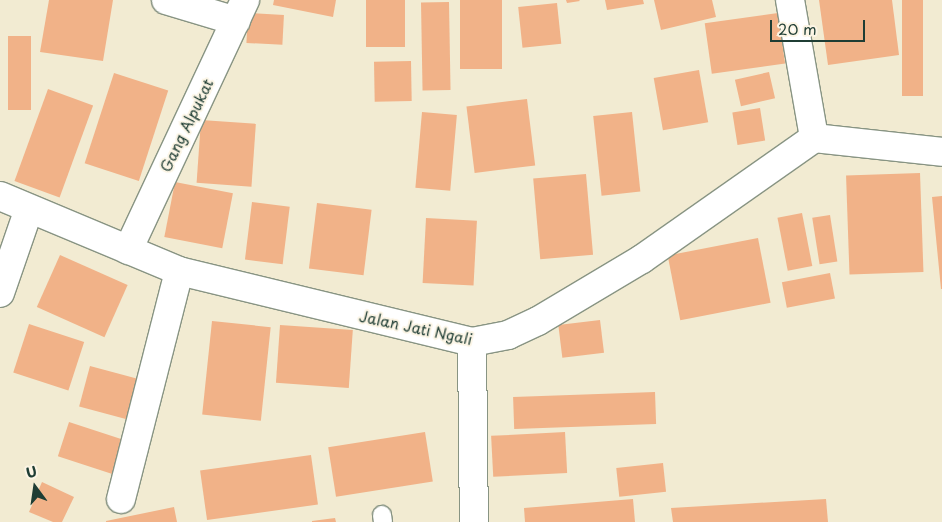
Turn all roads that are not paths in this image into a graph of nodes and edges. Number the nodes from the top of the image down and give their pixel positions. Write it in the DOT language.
graph roads {
  1 [pos="166,0"];
  2 [pos="790,0"];
  3 [pos="240,10"];
  4 [pos="814,138"];
  5 [pos="942,152"];
  6 [pos="0,196"];
  7 [pos="29,209"];
  8 [pos="128,250"];
  9 [pos="179,271"];
  10 [pos="0,293"];
  11 [pos="472,342"];
  12 [pos="121,499"];
  13 [pos="474,522"];
  1 -- 3 [label="street"];
  2 -- 4 [label="street"];
  3 -- 8 [label="street, Gang Alpukat"];
  4 -- 5 [label="street"];
  4 -- 11 [label="street, Jalan Jati Ngali"];
  6 -- 7 [label="street, Jalan Jati Ngali"];
  7 -- 8 [label="street, Jalan Jati Ngali"];
  7 -- 10 [label="street"];
  8 -- 9 [label="street, Jalan Jati Ngali"];
  9 -- 11 [label="street, Jalan Jati Ngali"];
  9 -- 12 [label="street"];
  11 -- 13 [label="street"];
}
